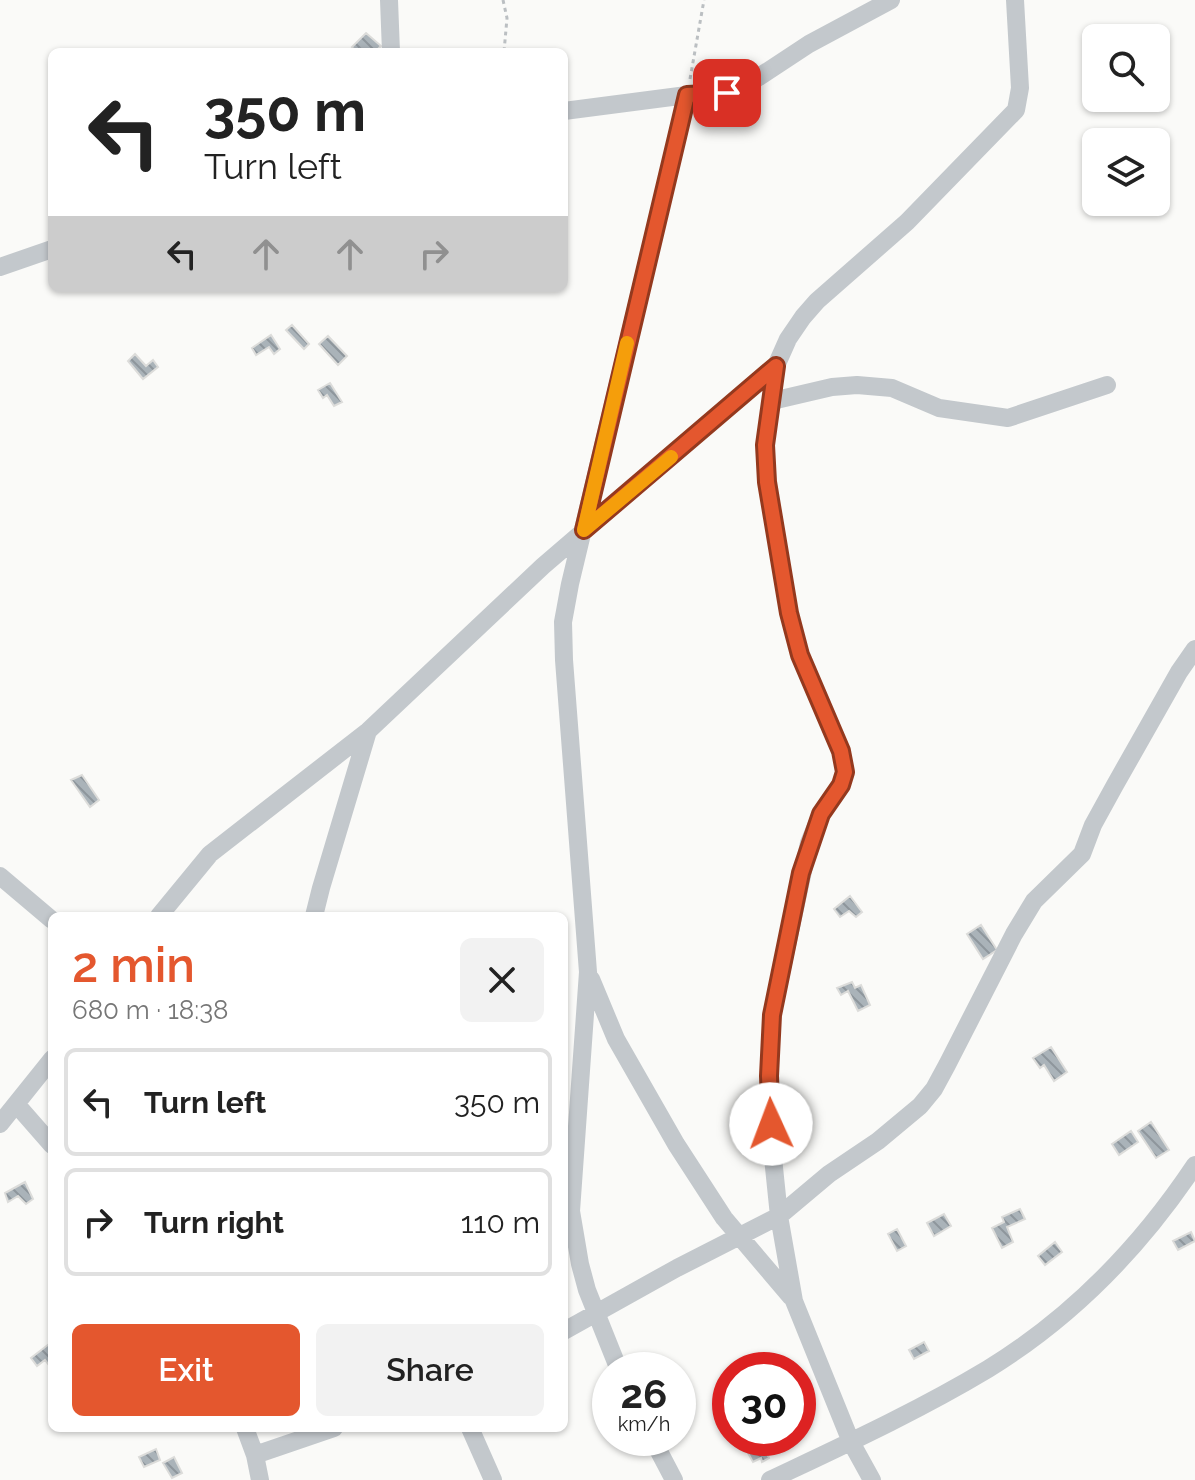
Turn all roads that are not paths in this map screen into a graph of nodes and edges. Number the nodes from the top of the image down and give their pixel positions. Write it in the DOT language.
graph roads {
  1 [pos="389,0"];
  2 [pos="891,0"];
  3 [pos="1015,0"];
  4 [pos="391,48"];
  5 [pos="687,95"];
  6 [pos="568,111"];
  7 [pos="48,250"];
  8 [pos="0,267"];
  9 [pos="776,366"];
  10 [pos="1107,385"];
  11 [pos="772,401"];
  12 [pos="584,530"];
  13 [pos="1195,649"];
  14 [pos="368,731"];
  15 [pos="0,876"];
  16 [pos="162,912"];
  17 [pos="315,912"];
  18 [pos="48,917"];
  19 [pos="588,972"];
  20 [pos="48,1064"];
  21 [pos="17,1105"];
  22 [pos="0,1124"];
  23 [pos="48,1140"];
  24 [pos="1195,1165"];
  25 [pos="779,1216"];
  26 [pos="741,1236"];
  27 [pos="794,1301"];
  28 [pos="595,1314"];
  29 [pos="568,1329"];
  30 [pos="611,1352"];
  31 [pos="246,1432"];
  32 [pos="322,1432"];
  33 [pos="472,1432"];
  34 [pos="851,1442"];
  35 [pos="255,1455"];
  36 [pos="661,1456"];
  37 [pos="869,1477"];
  38 [pos="260,1480"];
  39 [pos="493,1480"];
  40 [pos="674,1480"];
  41 [pos="770,1480"];
  1 -- 4 [label="street"];
  2 -- 5 [label="street"];
  3 -- 9 [label="street"];
  5 -- 6 [label="street"];
  5 -- 12 [label="street"];
  7 -- 8 [label="street"];
  9 -- 11 [label="street"];
  9 -- 12 [label="street"];
  10 -- 11 [label="street"];
  11 -- 25 [label="street"];
  12 -- 14 [label="street"];
  12 -- 19 [label="street"];
  13 -- 25 [label="street"];
  14 -- 16 [label="street"];
  14 -- 17 [label="street"];
  15 -- 18 [label="street"];
  19 -- 26 [label="street"];
  19 -- 28 [label="street"];
  20 -- 21 [label="street"];
  21 -- 22 [label="street"];
  21 -- 23 [label="street"];
  24 -- 34 [label="street"];
  25 -- 26 [label="street"];
  25 -- 27 [label="street"];
  26 -- 27 [label="street"];
  26 -- 28 [label="street"];
  27 -- 34 [label="street"];
  28 -- 29 [label="street"];
  28 -- 30 [label="street"];
  31 -- 35 [label="street"];
  32 -- 35 [label="street"];
  33 -- 39 [label="street"];
  34 -- 37 [label="street"];
  34 -- 41 [label="street"];
  35 -- 38 [label="street"];
  36 -- 40 [label="street"];
}
